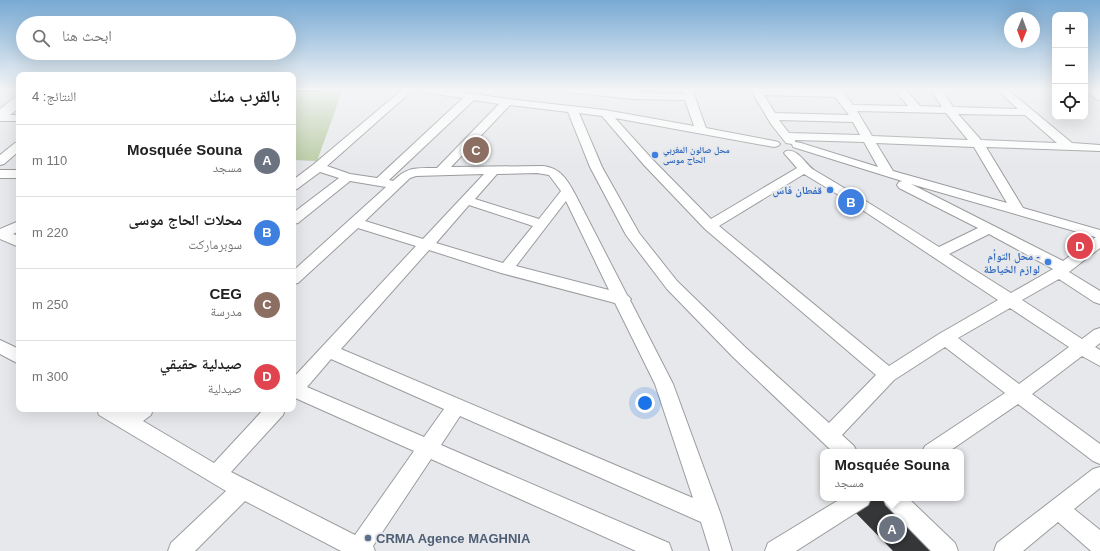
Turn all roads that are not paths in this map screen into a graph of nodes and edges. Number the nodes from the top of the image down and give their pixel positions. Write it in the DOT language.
graph roads {
  1 [pos="379,115"];
  2 [pos="452,115"];
  3 [pos="495,115"];
  4 [pos="574,115"];
  5 [pos="607,115"];
  6 [pos="654,115"];
  7 [pos="696,115"];
  8 [pos="770,115"];
  9 [pos="854,115"];
  10 [pos="953,115"];
  11 [pos="1029,115"];
  12 [pos="0,117"];
  13 [pos="16,118"];
  14 [pos="856,119"];
  15 [pos="773,120"];
  16 [pos="701,130"];
  17 [pos="868,139"];
  18 [pos="978,144"];
  19 [pos="787,145"];
  20 [pos="1069,147"];
  21 [pos="16,148"];
  22 [pos="1100,148"];
  23 [pos="0,161"];
  24 [pos="318,167"];
  25 [pos="495,169"];
  26 [pos="872,169"];
  27 [pos="442,170"];
  28 [pos="804,170"];
  29 [pos="888,173"];
  30 [pos="0,174"];
  31 [pos="16,174"];
  32 [pos="348,177"];
  33 [pos="379,183"];
  34 [pos="296,184"];
  35 [pos="396,185"];
  36 [pos="567,192"];
  37 [pos="466,200"];
  38 [pos="1018,210"];
  39 [pos="296,218"];
  40 [pos="356,224"];
  41 [pos="542,224"];
  42 [pos="16,226"];
  43 [pos="710,226"];
  44 [pos="990,228"];
  45 [pos="1,234"];
  46 [pos="1100,234"];
  47 [pos="1100,240"];
  48 [pos="16,241"];
  49 [pos="426,244"];
  50 [pos="939,253"];
  51 [pos="506,269"];
  52 [pos="1061,270"];
  53 [pos="296,276"];
  54 [pos="1100,298"];
  55 [pos="623,299"];
  56 [pos="1010,300"];
  57 [pos="1100,334"];
  58 [pos="945,338"];
  59 [pos="1083,348"];
  60 [pos="329,351"];
  61 [pos="1100,359"];
  62 [pos="888,375"];
  63 [pos="296,388"];
  64 [pos="296,391"];
  65 [pos="1018,394"];
  66 [pos="457,405"];
  67 [pos="111,412"];
  68 [pos="141,412"];
  69 [pos="273,412"];
  70 [pos="129,423"];
  71 [pos="829,435"];
  72 [pos="428,448"];
  73 [pos="844,449"];
  74 [pos="936,449"];
  75 [pos="1100,455"];
  76 [pos="216,475"];
  77 [pos="1100,476"];
  78 [pos="243,488"];
  79 [pos="857,501"];
  80 [pos="896,501"];
  81 [pos="1058,509"];
  82 [pos="710,515"];
  83 [pos="1100,544"];
  84 [pos="361,550"];
  85 [pos="179,551"];
  86 [pos="661,551"];
  87 [pos="721,551"];
  88 [pos="776,551"];
  89 [pos="947,551"];
  90 [pos="1005,551"];
  1 -- 24 [label="street"];
  2 -- 33 [label="street"];
  3 -- 27 [label="street"];
  4 -- 71 [label="street"];
  5 -- 43 [label="street"];
  6 -- 16 [label="street"];
  7 -- 16 [label="street"];
  8 -- 15 [label="street"];
  9 -- 14 [label="street"];
  10 -- 18 [label="street"];
  11 -- 20 [label="street"];
  12 -- 13 [label="street"];
  14 -- 15 [label="street"];
  14 -- 17 [label="street"];
  15 -- 19 [label="street"];
  16 -- 19 [label="street"];
  17 -- 18 [label="street"];
  17 -- 19 [label="street"];
  17 -- 29 [label="street"];
  18 -- 20 [label="street"];
  18 -- 38 [label="street"];
  19 -- 26 [label="street"];
  19 -- 28 [label="street"];
  20 -- 22 [label="street"];
  21 -- 23 [label="street"];
  24 -- 32 [label="street"];
  24 -- 34 [label="street"];
  25 -- 27 [label="street"];
  25 -- 36 [label="street"];
  25 -- 37 [label="street"];
  26 -- 29 [label="street"];
  26 -- 44 [label="street"];
  27 -- 35 [label="street"];
  28 -- 43 [label="street"];
  28 -- 50 [label="street"];
  29 -- 38 [label="street"];
  30 -- 31 [label="street"];
  32 -- 33 [label="street"];
  32 -- 39 [label="street"];
  33 -- 35 [label="street"];
  35 -- 40 [label="street"];
  36 -- 41 [label="street"];
  36 -- 55 [label="street"];
  37 -- 41 [label="street"];
  37 -- 49 [label="street"];
  38 -- 46 [label="street"];
  40 -- 49 [label="street"];
  40 -- 53 [label="street"];
  41 -- 51 [label="street"];
  42 -- 45 [label="street"];
  43 -- 62 [label="street"];
  44 -- 50 [label="street"];
  44 -- 52 [label="street"];
  45 -- 48 [label="street"];
  47 -- 52 [label="street"];
  49 -- 51 [label="street"];
  49 -- 60 [label="street"];
  50 -- 56 [label="street"];
  51 -- 55 [label="street"];
  52 -- 54 [label="street"];
  52 -- 56 [label="street"];
  55 -- 82 [label="street"];
  56 -- 58 [label="street"];
  56 -- 59 [label="street"];
  57 -- 59 [label="street"];
  58 -- 62 [label="street"];
  58 -- 65 [label="street"];
  59 -- 61 [label="street"];
  59 -- 65 [label="street"];
  60 -- 63 [label="street"];
  60 -- 66 [label="street"];
  62 -- 71 [label="street"];
  64 -- 72 [label="street"];
  65 -- 74 [label="street"];
  65 -- 75 [label="street"];
  66 -- 72 [label="street"];
  66 -- 82 [label="street"];
  67 -- 70 [label="street"];
  68 -- 70 [label="street"];
  69 -- 76 [label="street"];
  70 -- 76 [label="street"];
  71 -- 73 [label="street"];
  72 -- 84 [label="street"];
  72 -- 86 [label="street"];
  76 -- 78 [label="street"];
  77 -- 81 [label="street"];
  78 -- 84 [label="street"];
  78 -- 85 [label="street"];
  79 -- 88 [label="street"];
  80 -- 89 [label="street"];
  81 -- 83 [label="street"];
  81 -- 90 [label="street"];
  82 -- 87 [label="street"];
}
